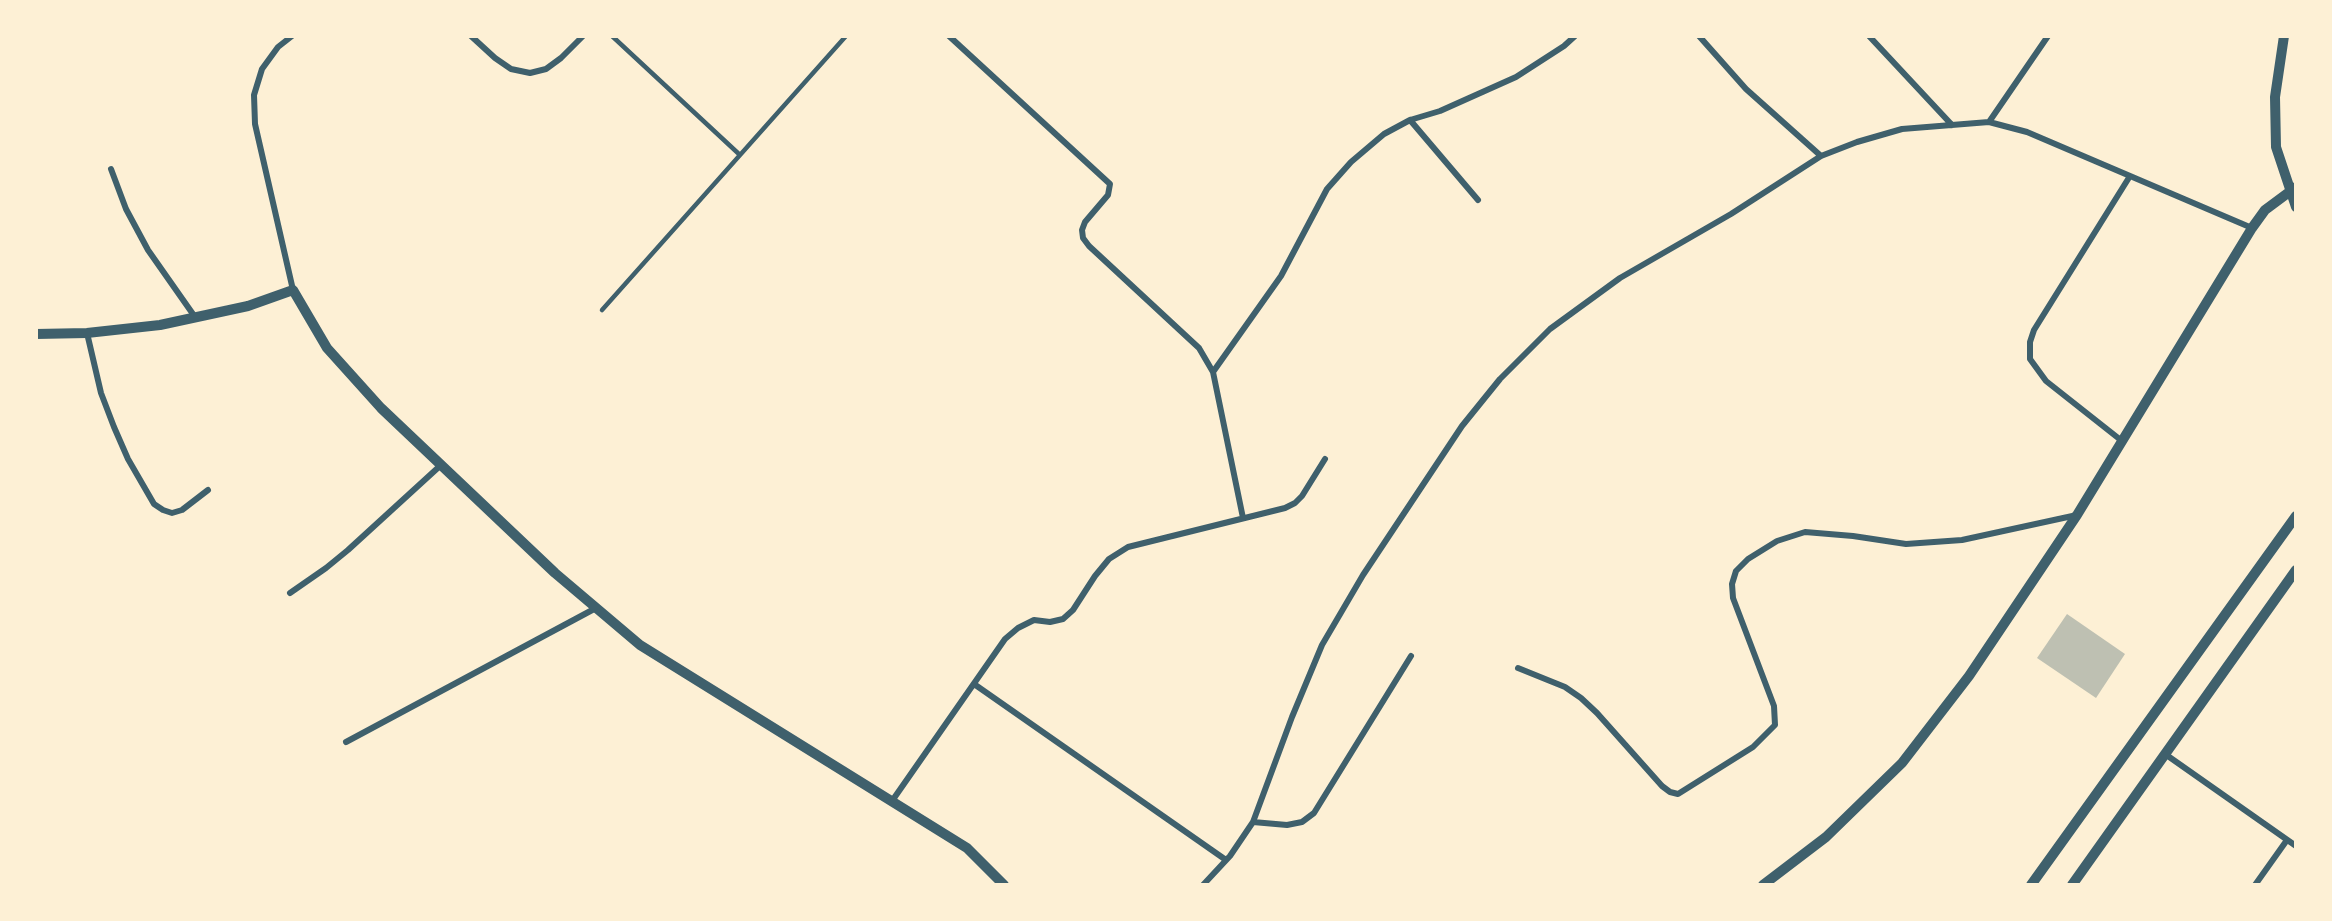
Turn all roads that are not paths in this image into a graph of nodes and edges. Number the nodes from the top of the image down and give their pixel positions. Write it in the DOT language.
graph roads {
  1 [pos="292,36"];
  2 [pos="471,36"];
  3 [pos="583,36"];
  4 [pos="612,36"];
  5 [pos="846,36"];
  6 [pos="949,36"];
  7 [pos="1575,36"];
  8 [pos="1699,36"];
  9 [pos="1869,36"];
  10 [pos="2048,36"];
  11 [pos="2284,36"];
  12 [pos="1410,120"];
  13 [pos="1989,122"];
  14 [pos="1952,125"];
  15 [pos="740,155"];
  16 [pos="1821,156"];
  17 [pos="111,169"];
  18 [pos="2130,176"];
  19 [pos="2292,189"];
  20 [pos="1478,200"];
  21 [pos="2296,207"];
  22 [pos="2252,228"];
  23 [pos="293,290"];
  24 [pos="602,310"];
  25 [pos="195,317"];
  26 [pos="36,333"];
  27 [pos="87,333"];
  28 [pos="1213,372"];
  29 [pos="2122,441"];
  30 [pos="1325,459"];
  31 [pos="441,465"];
  32 [pos="208,490"];
  33 [pos="2077,515"];
  34 [pos="2296,516"];
  35 [pos="1243,518"];
  36 [pos="2296,570"];
  37 [pos="290,593"];
  38 [pos="596,608"];
  39 [pos="1411,656"];
  40 [pos="1518,668"];
  41 [pos="974,684"];
  42 [pos="345,742"];
  43 [pos="2164,754"];
  44 [pos="892,801"];
  45 [pos="1252,822"];
  46 [pos="2287,840"];
  47 [pos="2296,846"];
  48 [pos="1226,860"];
  49 [pos="1004,885"];
  50 [pos="1203,885"];
  51 [pos="1763,885"];
  52 [pos="2031,885"];
  53 [pos="2072,885"];
  54 [pos="2255,885"];
  1 -- 23 [label="street"];
  2 -- 3 [label="street"];
  4 -- 15 [label="lane"];
  5 -- 15 [label="lane"];
  6 -- 28 [label="street"];
  7 -- 12 [label="street"];
  8 -- 16 [label="street"];
  9 -- 14 [label="street"];
  10 -- 13 [label="street"];
  11 -- 19 [label="street"];
  12 -- 20 [label="street"];
  12 -- 28 [label="street"];
  13 -- 14 [label="street"];
  13 -- 18 [label="street"];
  14 -- 16 [label="street"];
  15 -- 24 [label="lane"];
  16 -- 45 [label="street"];
  17 -- 25 [label="street"];
  18 -- 22 [label="street"];
  18 -- 29 [label="street"];
  19 -- 21 [label="street"];
  19 -- 22 [label="street"];
  22 -- 29 [label="street"];
  23 -- 25 [label="street"];
  23 -- 31 [label="street"];
  25 -- 27 [label="street"];
  26 -- 27 [label="street"];
  27 -- 32 [label="street"];
  28 -- 35 [label="street"];
  29 -- 33 [label="street"];
  30 -- 35 [label="street"];
  31 -- 37 [label="street"];
  31 -- 38 [label="street"];
  33 -- 40 [label="street"];
  33 -- 51 [label="street"];
  34 -- 52 [label="street"];
  35 -- 41 [label="street"];
  36 -- 43 [label="street"];
  38 -- 42 [label="street"];
  38 -- 44 [label="street"];
  39 -- 45 [label="street"];
  41 -- 44 [label="street"];
  41 -- 48 [label="street"];
  43 -- 46 [label="street"];
  43 -- 53 [label="street"];
  44 -- 49 [label="street"];
  45 -- 48 [label="street"];
  46 -- 47 [label="street"];
  46 -- 54 [label="street"];
  48 -- 50 [label="street"];
}
